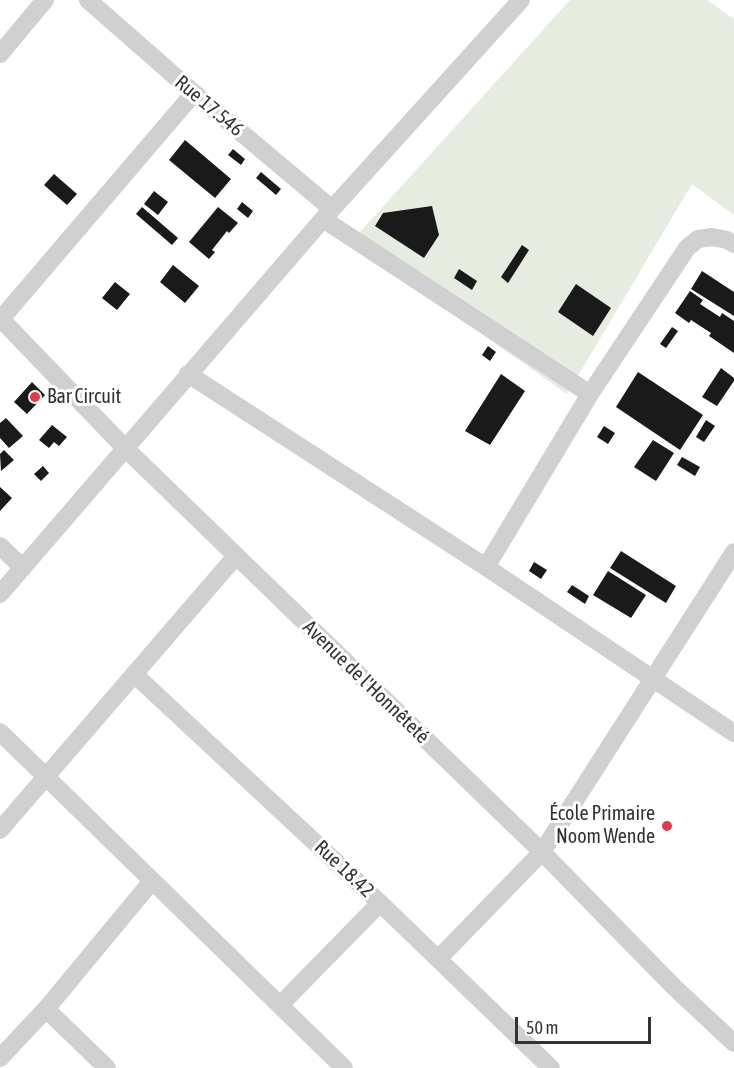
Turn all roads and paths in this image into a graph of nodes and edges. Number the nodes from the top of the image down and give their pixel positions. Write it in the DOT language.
graph roads {
  1 [pos="45,0"];
  2 [pos="88,0"];
  3 [pos="521,0"];
  4 [pos="0,54"];
  5 [pos="194,93"];
  6 [pos="327,214"];
  7 [pos="734,244"];
  8 [pos="1,319"];
  9 [pos="188,374"];
  10 [pos="590,394"];
  11 [pos="125,448"];
  12 [pos="0,546"];
  13 [pos="734,552"];
  14 [pos="236,556"];
  15 [pos="486,567"];
  16 [pos="22,568"];
  17 [pos="0,594"];
  18 [pos="134,674"];
  19 [pos="653,678"];
  20 [pos="0,732"];
  21 [pos="734,733"];
  22 [pos="47,777"];
  23 [pos="0,830"];
  24 [pos="542,852"];
  25 [pos="152,881"];
  26 [pos="380,903"];
  27 [pos="439,958"];
  28 [pos="280,1005"];
  29 [pos="46,1009"];
  30 [pos="734,1043"];
  31 [pos="0,1058"];
  32 [pos="107,1068"];
  33 [pos="345,1068"];
  34 [pos="551,1068"];
  1 -- 4 [label="street"];
  2 -- 5 [label="street, Rue 17.546"];
  3 -- 6 [label="street"];
  5 -- 6 [label="street, Rue 17.546"];
  5 -- 8 [label="street"];
  6 -- 9 [label="street"];
  6 -- 10 [label="street, Rue 17.546"];
  7 -- 10 [label="street"];
  8 -- 11 [label="street, Avenue de l'Honnêteté"];
  9 -- 11 [label="street"];
  9 -- 15 [label="street"];
  10 -- 15 [label="street"];
  11 -- 14 [label="street, Avenue de l'Honnêteté"];
  11 -- 16 [label="street"];
  12 -- 16 [label="street"];
  13 -- 19 [label="street"];
  14 -- 18 [label="street"];
  14 -- 24 [label="street, Avenue de l'Honnêteté"];
  15 -- 19 [label="street"];
  16 -- 17 [label="street"];
  18 -- 22 [label="street"];
  18 -- 26 [label="street, Rue 18.42"];
  19 -- 21 [label="street"];
  19 -- 24 [label="street"];
  20 -- 22 [label="street"];
  22 -- 23 [label="street"];
  22 -- 25 [label="street"];
  24 -- 27 [label="street"];
  24 -- 30 [label="street, Avenue de l'Honnêteté"];
  25 -- 28 [label="street"];
  25 -- 29 [label="street"];
  26 -- 27 [label="street, Rue 18.42"];
  26 -- 28 [label="street"];
  27 -- 34 [label="street, Rue 18.42"];
  28 -- 33 [label="street"];
  29 -- 31 [label="street"];
  29 -- 32 [label="street"];
}
